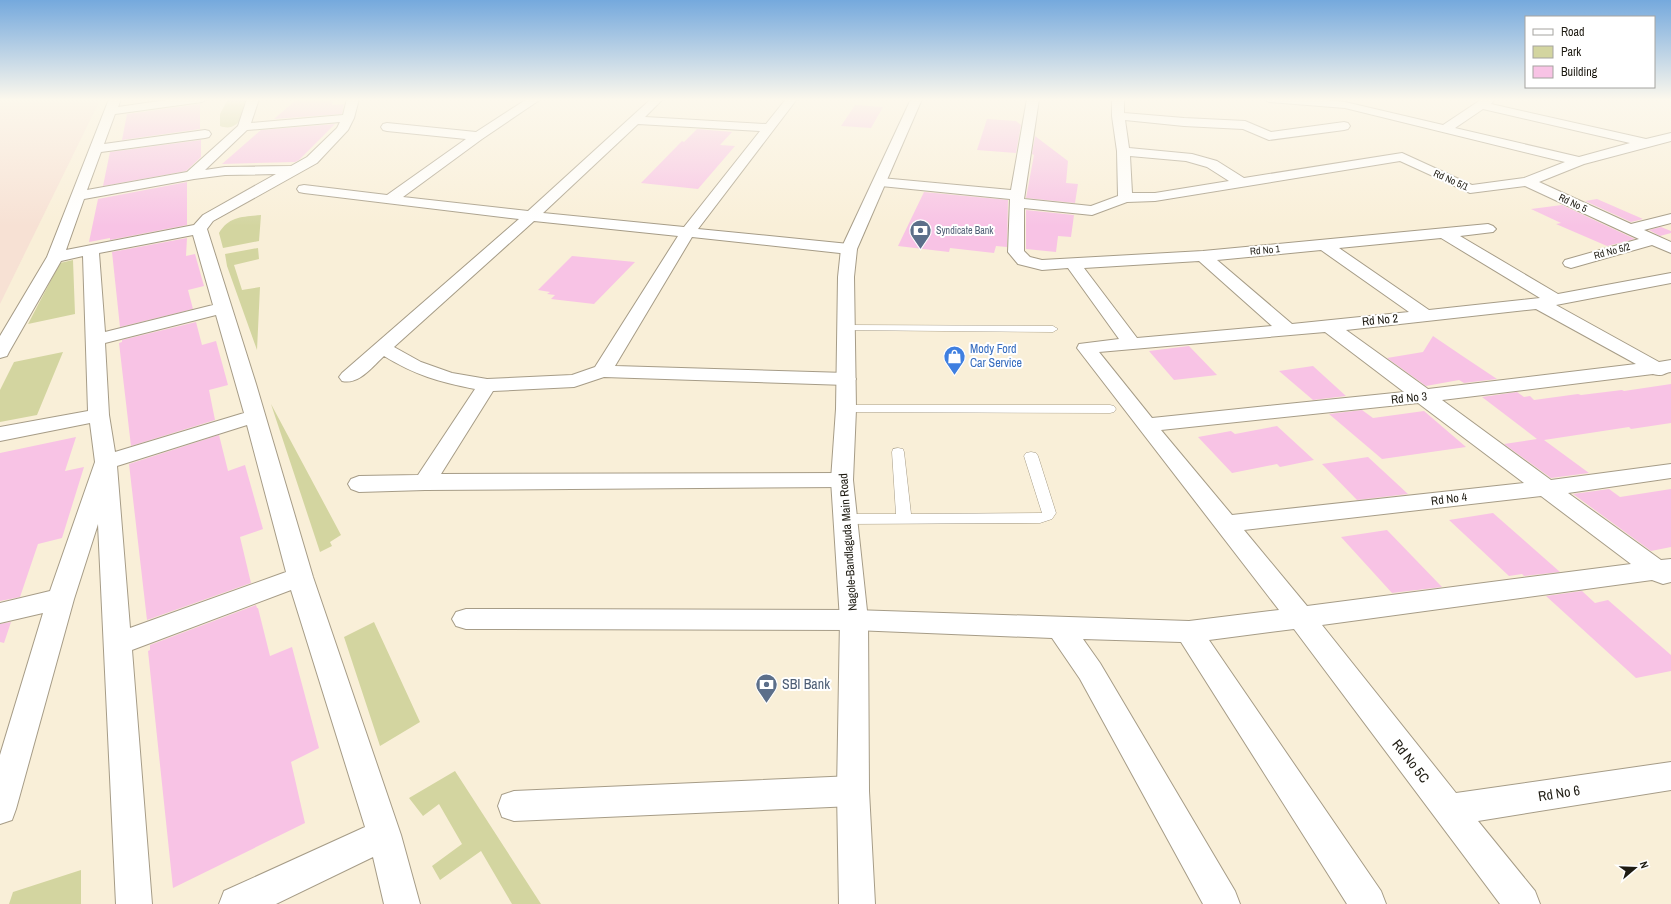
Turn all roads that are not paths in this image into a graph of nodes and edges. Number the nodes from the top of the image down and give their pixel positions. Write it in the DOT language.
graph roads {
  1 [pos="100,141"];
  2 [pos="153,141"];
  3 [pos="203,141"];
  4 [pos="229,141"];
  5 [pos="331,141"];
  6 [pos="471,141"];
  7 [pos="613,141"];
  8 [pos="760,141"];
  9 [pos="899,141"];
  10 [pos="1026,141"];
  11 [pos="1122,141"];
  12 [pos="1496,141"];
  13 [pos="1638,141"];
  14 [pos="1653,141"];
  15 [pos="1645,143"];
  16 [pos="97,149"];
  17 [pos="1123,151"];
  18 [pos="1579,161"];
  19 [pos="194,173"];
  20 [pos="299,179"];
  21 [pos="881,182"];
  22 [pos="1527,182"];
  23 [pos="1242,183"];
  24 [pos="79,196"];
  25 [pos="1125,198"];
  26 [pos="1017,199"];
  27 [pos="390,200"];
  28 [pos="531,216"];
  29 [pos="1671,218"];
  30 [pos="199,229"];
  31 [pos="1488,229"];
  32 [pos="1630,229"];
  33 [pos="688,232"];
  34 [pos="1443,233"];
  35 [pos="1654,240"];
  36 [pos="1325,245"];
  37 [pos="1671,248"];
  38 [pos="91,249"];
  39 [pos="849,249"];
  40 [pos="1203,256"];
  41 [pos="55,257"];
  42 [pos="1571,263"];
  43 [pos="1072,264"];
  44 [pos="1671,278"];
  45 [pos="1547,302"];
  46 [pos="223,308"];
  47 [pos="1425,315"];
  48 [pos="1329,326"];
  49 [pos="846,328"];
  50 [pos="1053,329"];
  51 [pos="1287,329"];
  52 [pos="96,340"];
  53 [pos="1132,344"];
  54 [pos="383,348"];
  55 [pos="1086,348"];
  56 [pos="0,352"];
  57 [pos="1666,370"];
  58 [pos="602,371"];
  59 [pos="349,377"];
  60 [pos="846,379"];
  61 [pos="487,385"];
  62 [pos="1424,396"];
  63 [pos="846,409"];
  64 [pos="1110,409"];
  65 [pos="99,415"];
  66 [pos="255,416"];
  67 [pos="1146,425"];
  68 [pos="0,434"];
  69 [pos="898,452"];
  70 [pos="1031,456"];
  71 [pos="106,462"];
  72 [pos="1671,471"];
  73 [pos="842,480"];
  74 [pos="425,482"];
  75 [pos="359,484"];
  76 [pos="1546,488"];
  77 [pos="904,518"];
  78 [pos="845,519"];
  79 [pos="1226,524"];
  80 [pos="1666,573"];
  81 [pos="300,577"];
  82 [pos="61,599"];
  83 [pos="0,613"];
  84 [pos="1301,618"];
  85 [pos="466,619"];
  86 [pos="854,620"];
  87 [pos="1059,627"];
  88 [pos="1189,632"];
  89 [pos="118,644"];
  90 [pos="1671,776"];
  91 [pos="853,791"];
  92 [pos="514,806"];
  93 [pos="0,809"];
  94 [pos="1448,810"];
  95 [pos="384,834"];
  96 [pos="134,904"];
  97 [pos="237,904"];
  98 [pos="402,904"];
  99 [pos="857,904"];
  100 [pos="1222,904"];
  101 [pos="1368,904"];
  102 [pos="1522,904"];
  1 -- 16 [label="street"];
  2 -- 16 [label="street"];
  3 -- 19 [label="street"];
  4 -- 19 [label="street"];
  5 -- 20 [label="street"];
  6 -- 27 [label="street"];
  7 -- 28 [label="street"];
  8 -- 33 [label="street"];
  9 -- 21 [label="street, Nagole-Bandlaguda Main Road"];
  10 -- 26 [label="street, Rd No 1"];
  11 -- 17 [label="street"];
  12 -- 18 [label="street"];
  13 -- 15 [label="street"];
  14 -- 15 [label="street"];
  15 -- 18 [label="street"];
  16 -- 24 [label="street"];
  17 -- 23 [label="street"];
  17 -- 25 [label="street"];
  18 -- 22 [label="street"];
  19 -- 20 [label="street"];
  19 -- 24 [label="street"];
  20 -- 27 [label="street"];
  20 -- 30 [label="street"];
  21 -- 26 [label="street"];
  21 -- 39 [label="street, Nagole-Bandlaguda Main Road"];
  22 -- 23 [label="street, Rd No 5/1"];
  22 -- 32 [label="street, Rd No 5"];
  23 -- 25 [label="street"];
  24 -- 41 [label="street"];
  25 -- 26 [label="street"];
  26 -- 43 [label="street, Rd No 1"];
  27 -- 28 [label="street"];
  28 -- 33 [label="street"];
  28 -- 54 [label="street"];
  29 -- 32 [label="street, Rd No 5/2"];
  30 -- 38 [label="street"];
  30 -- 46 [label="street"];
  31 -- 34 [label="street, Rd No 1"];
  32 -- 35 [label="street, Rd No 5"];
  33 -- 39 [label="street"];
  33 -- 58 [label="street"];
  34 -- 36 [label="street, Rd No 1"];
  34 -- 45 [label="street"];
  35 -- 37 [label="street, Rd No 5"];
  35 -- 42 [label="street, Rd No 5/2"];
  36 -- 40 [label="street, Rd No 1"];
  36 -- 47 [label="street"];
  38 -- 41 [label="street"];
  38 -- 52 [label="street"];
  39 -- 49 [label="street, Nagole-Bandlaguda Main Road"];
  40 -- 43 [label="street, Rd No 1"];
  40 -- 51 [label="street"];
  41 -- 56 [label="street"];
  43 -- 53 [label="street"];
  44 -- 45 [label="street, Rd No 2"];
  45 -- 47 [label="street, Rd No 2"];
  45 -- 57 [label="street"];
  46 -- 52 [label="street"];
  46 -- 66 [label="street"];
  47 -- 48 [label="street, Rd No 2"];
  48 -- 51 [label="street, Rd No 2"];
  48 -- 62 [label="street"];
  49 -- 50 [label="lane"];
  49 -- 60 [label="street, Nagole-Bandlaguda Main Road"];
  51 -- 53 [label="street, Rd No 2"];
  52 -- 65 [label="street"];
  53 -- 55 [label="street, Rd No 2"];
  54 -- 59 [label="street"];
  54 -- 61 [label="street"];
  55 -- 67 [label="street, Rd No 5C"];
  57 -- 62 [label="street, Rd No 3"];
  58 -- 60 [label="street"];
  58 -- 61 [label="street"];
  60 -- 63 [label="street, Nagole-Bandlaguda Main Road"];
  61 -- 74 [label="street"];
  62 -- 67 [label="street, Rd No 3"];
  62 -- 76 [label="street"];
  63 -- 64 [label="lane"];
  63 -- 73 [label="street, Nagole-Bandlaguda Main Road"];
  65 -- 68 [label="street"];
  65 -- 71 [label="street"];
  66 -- 71 [label="street"];
  66 -- 81 [label="street"];
  67 -- 79 [label="street, Rd No 5C"];
  69 -- 77 [label="lane"];
  70 -- 77 [label="lane"];
  71 -- 82 [label="street"];
  71 -- 89 [label="street"];
  72 -- 76 [label="street, Rd No 4"];
  73 -- 74 [label="street"];
  73 -- 78 [label="street, Nagole-Bandlaguda Main Road"];
  74 -- 75 [label="street"];
  76 -- 79 [label="street, Rd No 4"];
  76 -- 80 [label="street"];
  77 -- 78 [label="lane"];
  78 -- 86 [label="street, Nagole-Bandlaguda Main Road"];
  79 -- 84 [label="street, Rd No 5C"];
  80 -- 84 [label="street"];
  81 -- 89 [label="street"];
  81 -- 95 [label="street"];
  82 -- 83 [label="street"];
  82 -- 93 [label="street"];
  84 -- 88 [label="street"];
  84 -- 94 [label="street, Rd No 5C"];
  85 -- 86 [label="street"];
  86 -- 87 [label="street"];
  86 -- 91 [label="street, Nagole-Bandlaguda Main Road"];
  87 -- 88 [label="street"];
  87 -- 100 [label="street"];
  88 -- 101 [label="street"];
  89 -- 96 [label="street"];
  90 -- 94 [label="street, Rd No 6"];
  91 -- 92 [label="street"];
  91 -- 99 [label="street, Nagole-Bandlaguda Main Road"];
  94 -- 102 [label="street, Rd No 5C"];
  95 -- 97 [label="street"];
  95 -- 98 [label="street"];
}
